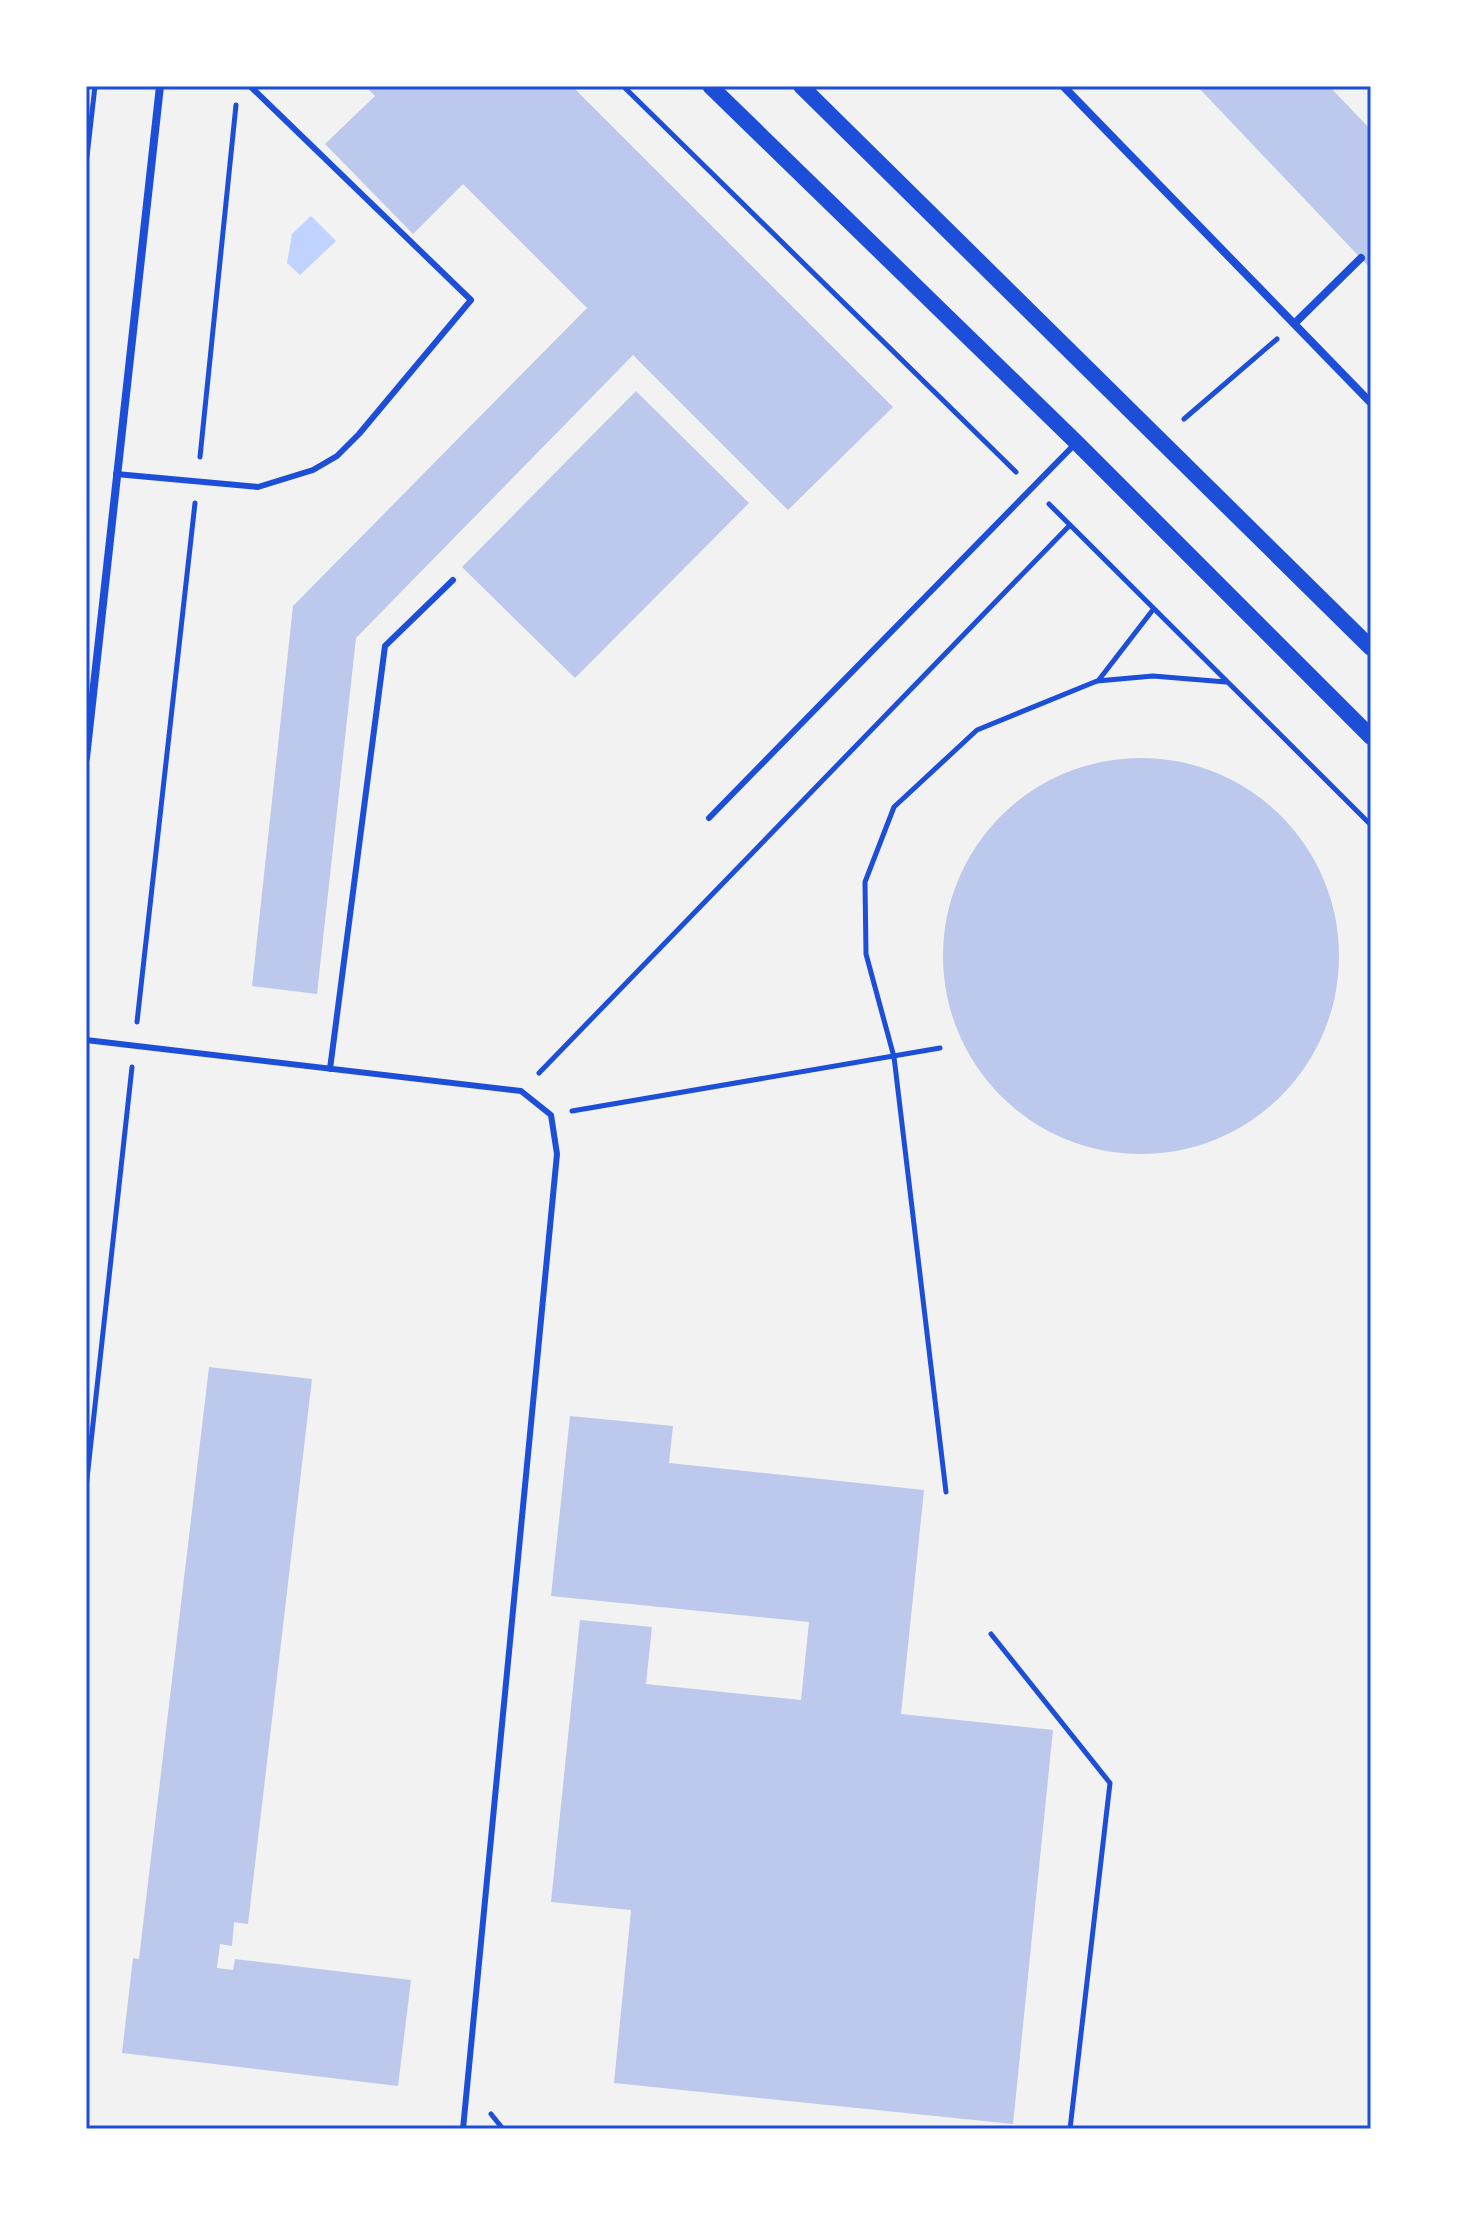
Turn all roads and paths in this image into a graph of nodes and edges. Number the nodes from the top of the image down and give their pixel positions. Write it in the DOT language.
graph roads {
  1 [pos="95,86"];
  2 [pos="160,86"];
  3 [pos="250,86"];
  4 [pos="623,86"];
  5 [pos="710,86"];
  6 [pos="801,86"];
  7 [pos="1063,86"];
  8 [pos="237,101"];
  9 [pos="86,165"];
  10 [pos="1361,258"];
  11 [pos="1295,323"];
  12 [pos="1371,403"];
  13 [pos="1184,419"];
  14 [pos="1077,443"];
  15 [pos="116,474"];
  16 [pos="197,484"];
  17 [pos="1033,489"];
  18 [pos="1070,525"];
  19 [pos="453,580"];
  20 [pos="1152,611"];
  21 [pos="1371,648"];
  22 [pos="1097,681"];
  23 [pos="1226,682"];
  24 [pos="1371,737"];
  25 [pos="86,758"];
  26 [pos="709,818"];
  27 [pos="1371,825"];
  28 [pos="86,1040"];
  29 [pos="134,1048"];
  30 [pos="940,1048"];
  31 [pos="894,1057"];
  32 [pos="330,1069"];
  33 [pos="521,1091"];
  34 [pos="551,1115"];
  35 [pos="86,1488"];
  36 [pos="946,1492"];
  37 [pos="991,1634"];
  38 [pos="463,2129"];
  39 [pos="1070,2129"];
  1 -- 9 [label="path"];
  2 -- 15 [label="street"];
  3 -- 16 [label="lane"];
  4 -- 17 [label="path"];
  5 -- 14 [label="main road"];
  6 -- 21 [label="main road"];
  7 -- 11 [label="street"];
  8 -- 16 [label="path"];
  10 -- 11 [label="street"];
  11 -- 12 [label="street"];
  11 -- 13 [label="path"];
  14 -- 17 [label="lane"];
  14 -- 24 [label="main road"];
  15 -- 16 [label="lane"];
  15 -- 25 [label="street"];
  16 -- 29 [label="path"];
  17 -- 18 [label="path"];
  17 -- 26 [label="lane"];
  18 -- 20 [label="path"];
  18 -- 33 [label="path"];
  19 -- 32 [label="lane"];
  20 -- 22 [label="path"];
  20 -- 23 [label="path"];
  22 -- 23 [label="path"];
  22 -- 31 [label="path"];
  23 -- 27 [label="path"];
  28 -- 29 [label="lane"];
  29 -- 32 [label="lane"];
  29 -- 35 [label="path"];
  30 -- 31 [label="path"];
  31 -- 34 [label="path"];
  31 -- 36 [label="path"];
  32 -- 33 [label="lane"];
  33 -- 34 [label="lane"];
  34 -- 38 [label="lane"];
  37 -- 39 [label="path"];
}
